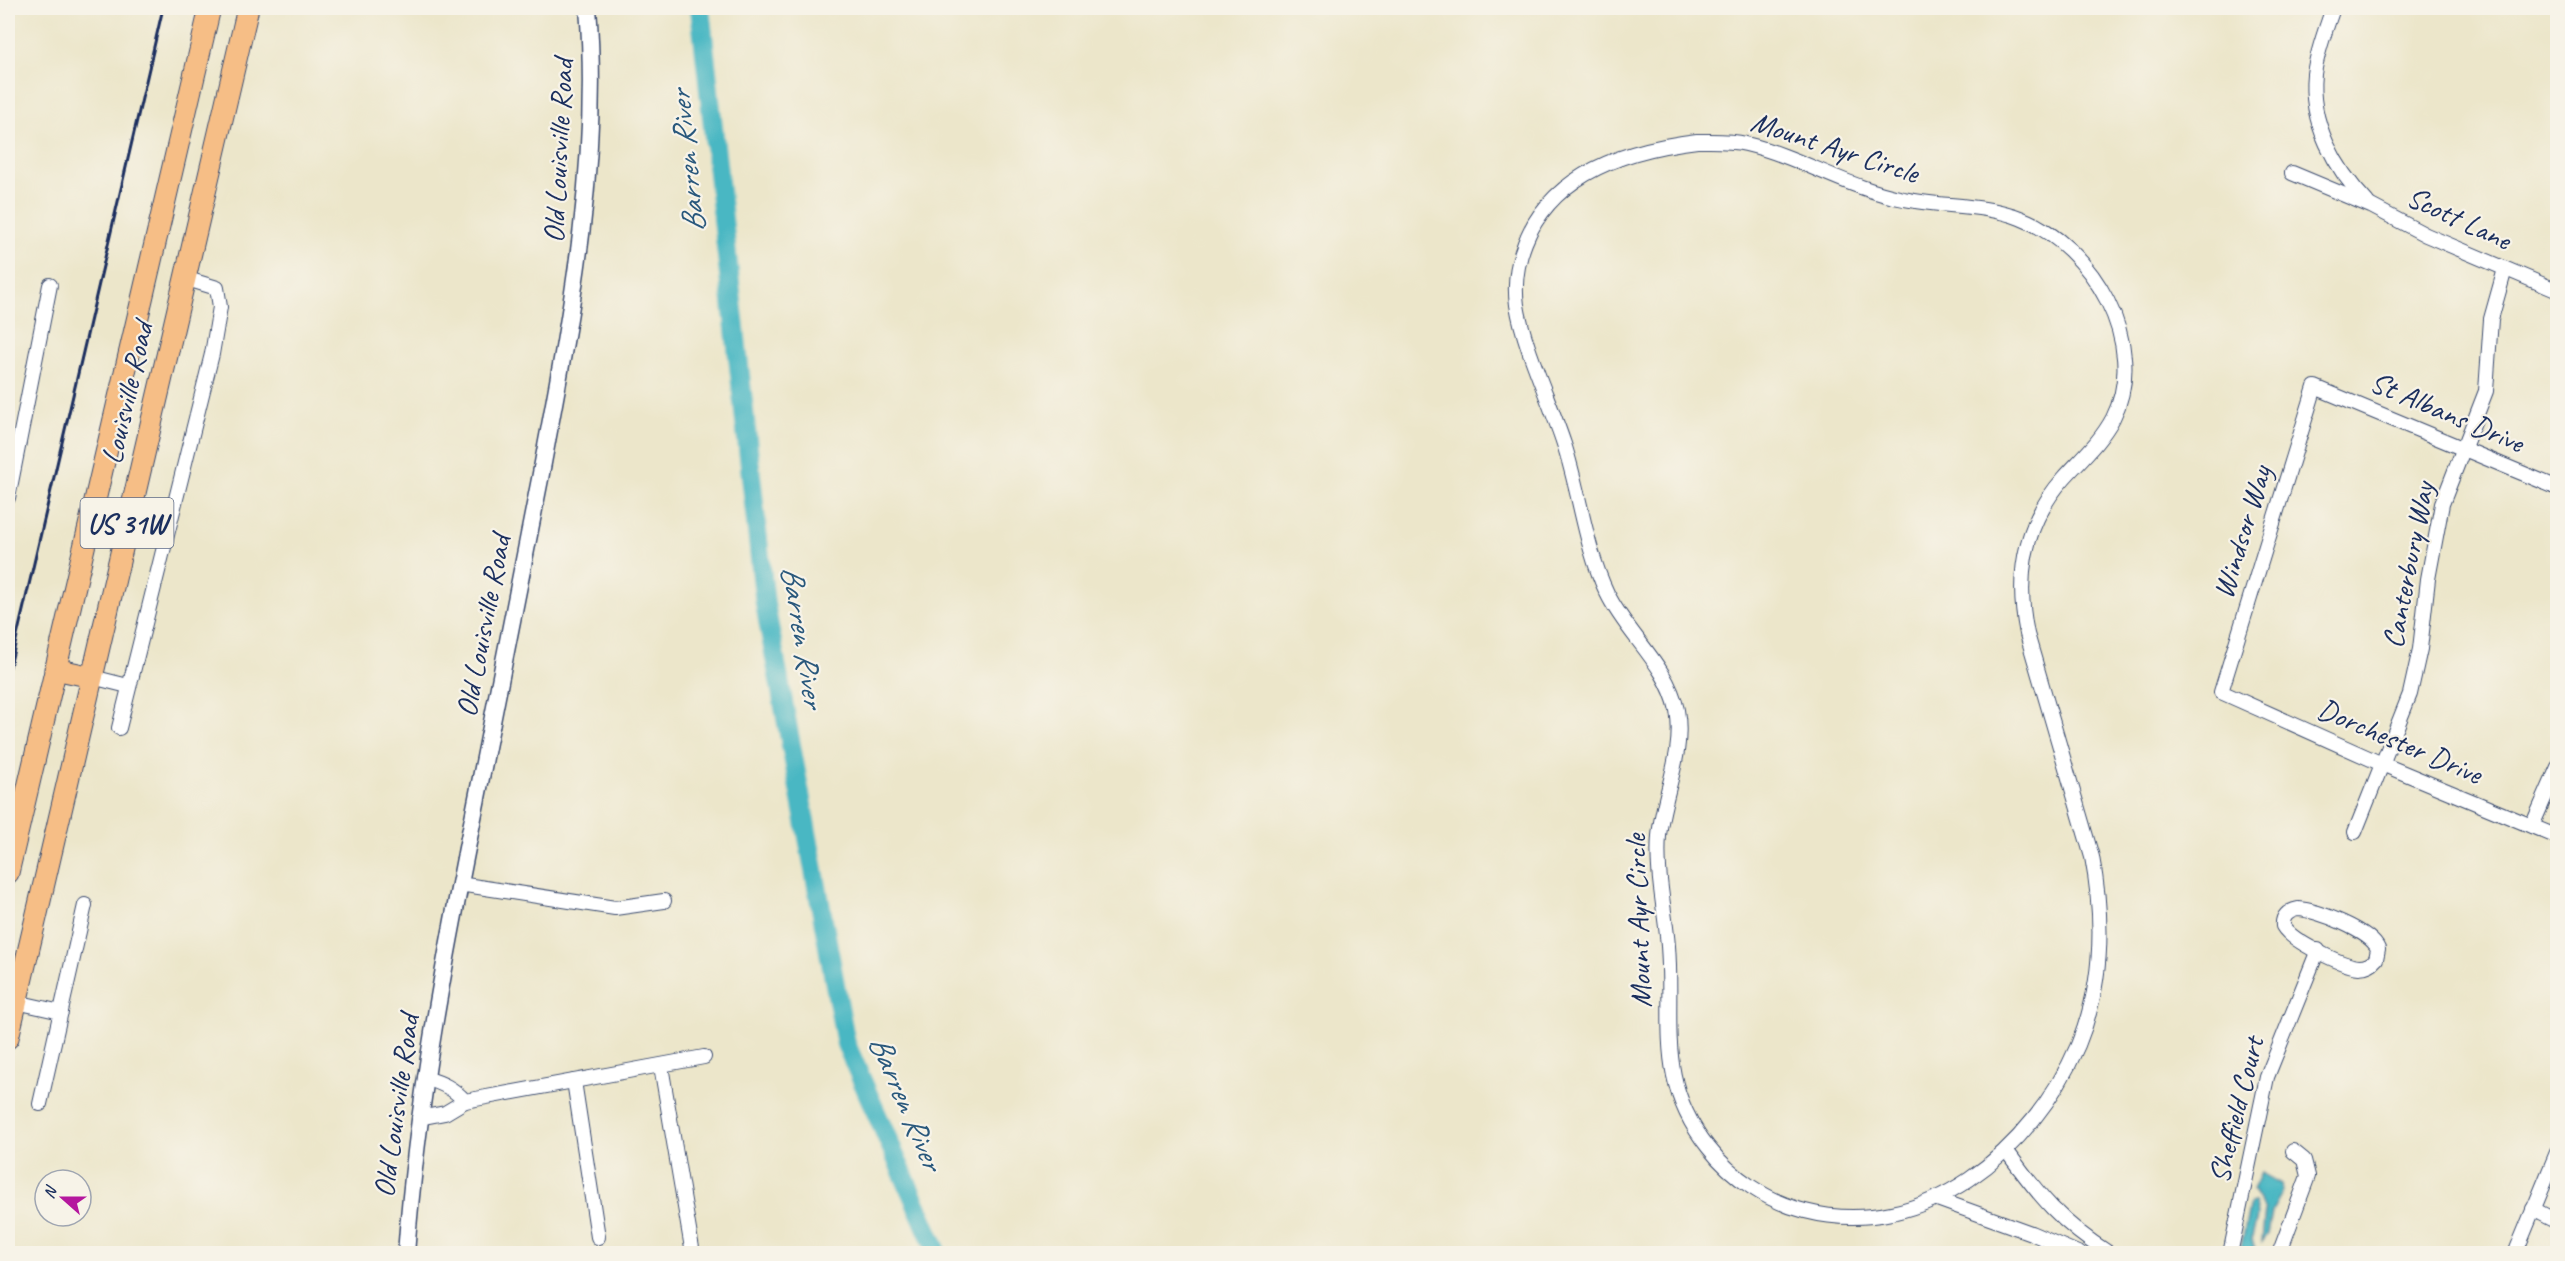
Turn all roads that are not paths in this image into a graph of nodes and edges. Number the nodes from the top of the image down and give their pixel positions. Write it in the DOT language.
graph roads {
  1 [pos="210,8"];
  2 [pos="248,8"];
  3 [pos="588,8"];
  4 [pos="2333,8"];
  5 [pos="2292,173"];
  6 [pos="2371,206"];
  7 [pos="2505,269"];
  8 [pos="184,278"];
  9 [pos="50,285"];
  10 [pos="2558,291"];
  11 [pos="2315,387"];
  12 [pos="2463,448"];
  13 [pos="2558,488"];
  14 [pos="8,498"];
  15 [pos="56,669"];
  16 [pos="92,677"];
  17 [pos="128,686"];
  18 [pos="2221,692"];
  19 [pos="119,728"];
  20 [pos="2382,764"];
  21 [pos="2558,767"];
  22 [pos="2532,826"];
  23 [pos="2355,832"];
  24 [pos="2558,837"];
  25 [pos="8,873"];
  26 [pos="459,884"];
  27 [pos="664,901"];
  28 [pos="85,905"];
  29 [pos="2318,950"];
  30 [pos="12,1001"];
  31 [pos="61,1012"];
  32 [pos="8,1038"];
  33 [pos="705,1057"];
  34 [pos="662,1066"];
  35 [pos="426,1078"];
  36 [pos="574,1081"];
  37 [pos="465,1101"];
  38 [pos="40,1104"];
  39 [pos="419,1118"];
  40 [pos="2006,1150"];
  41 [pos="2558,1150"];
  42 [pos="2293,1151"];
  43 [pos="1937,1199"];
  44 [pos="2533,1209"];
  45 [pos="2558,1222"];
  46 [pos="598,1237"];
  47 [pos="406,1254"];
  48 [pos="693,1254"];
  49 [pos="2080,1254"];
  50 [pos="2110,1254"];
  51 [pos="2230,1254"];
  52 [pos="2278,1254"];
  53 [pos="2515,1254"];
  1 -- 15 [label="main road, Louisville Road / US 31W"];
  2 -- 8 [label="main road, Louisville Road / US 31W"];
  3 -- 26 [label="street, Old Louisville Road"];
  4 -- 6 [label="street, Scott Lane"];
  5 -- 6 [label="street, Scott Lane"];
  6 -- 7 [label="street, Scott Lane"];
  7 -- 10 [label="street, Scott Lane"];
  7 -- 12 [label="street, Canterbury Way"];
  8 -- 16 [label="main road, Louisville Road / US 31W"];
  8 -- 17 [label="street"];
  9 -- 14 [label="street"];
  11 -- 12 [label="street, St Albans Drive"];
  11 -- 18 [label="street, Windsor Way"];
  12 -- 13 [label="street, St Albans Drive"];
  12 -- 20 [label="street, Canterbury Way"];
  15 -- 16 [label="main road"];
  15 -- 25 [label="main road, Louisville Road / US 31W"];
  16 -- 17 [label="street"];
  16 -- 30 [label="main road, Louisville Road / US 31W"];
  17 -- 19 [label="street"];
  18 -- 20 [label="street, Dorchester Drive"];
  20 -- 22 [label="street, Dorchester Drive"];
  20 -- 23 [label="street, Canterbury Way"];
  21 -- 22 [label="street"];
  22 -- 24 [label="street, Dorchester Drive"];
  26 -- 27 [label="street"];
  26 -- 35 [label="street, Old Louisville Road"];
  28 -- 31 [label="street"];
  29 -- 29 [label="street"];
  29 -- 51 [label="street, Sheffield Court"];
  30 -- 31 [label="street"];
  30 -- 32 [label="main road, Louisville Road / US 31W"];
  31 -- 38 [label="street"];
  33 -- 34 [label="street"];
  34 -- 36 [label="street"];
  34 -- 48 [label="street"];
  35 -- 37 [label="street"];
  35 -- 39 [label="street, Old Louisville Road"];
  36 -- 37 [label="street"];
  36 -- 46 [label="street"];
  37 -- 39 [label="street"];
  39 -- 47 [label="street, Old Louisville Road"];
  40 -- 43 [label="street, Mount Ayr Circle"];
  40 -- 43 [label="street, Mount Ayr Circle"];
  40 -- 50 [label="street"];
  41 -- 44 [label="street"];
  42 -- 52 [label="street"];
  43 -- 49 [label="street"];
  44 -- 45 [label="street"];
  44 -- 53 [label="street"];
}
